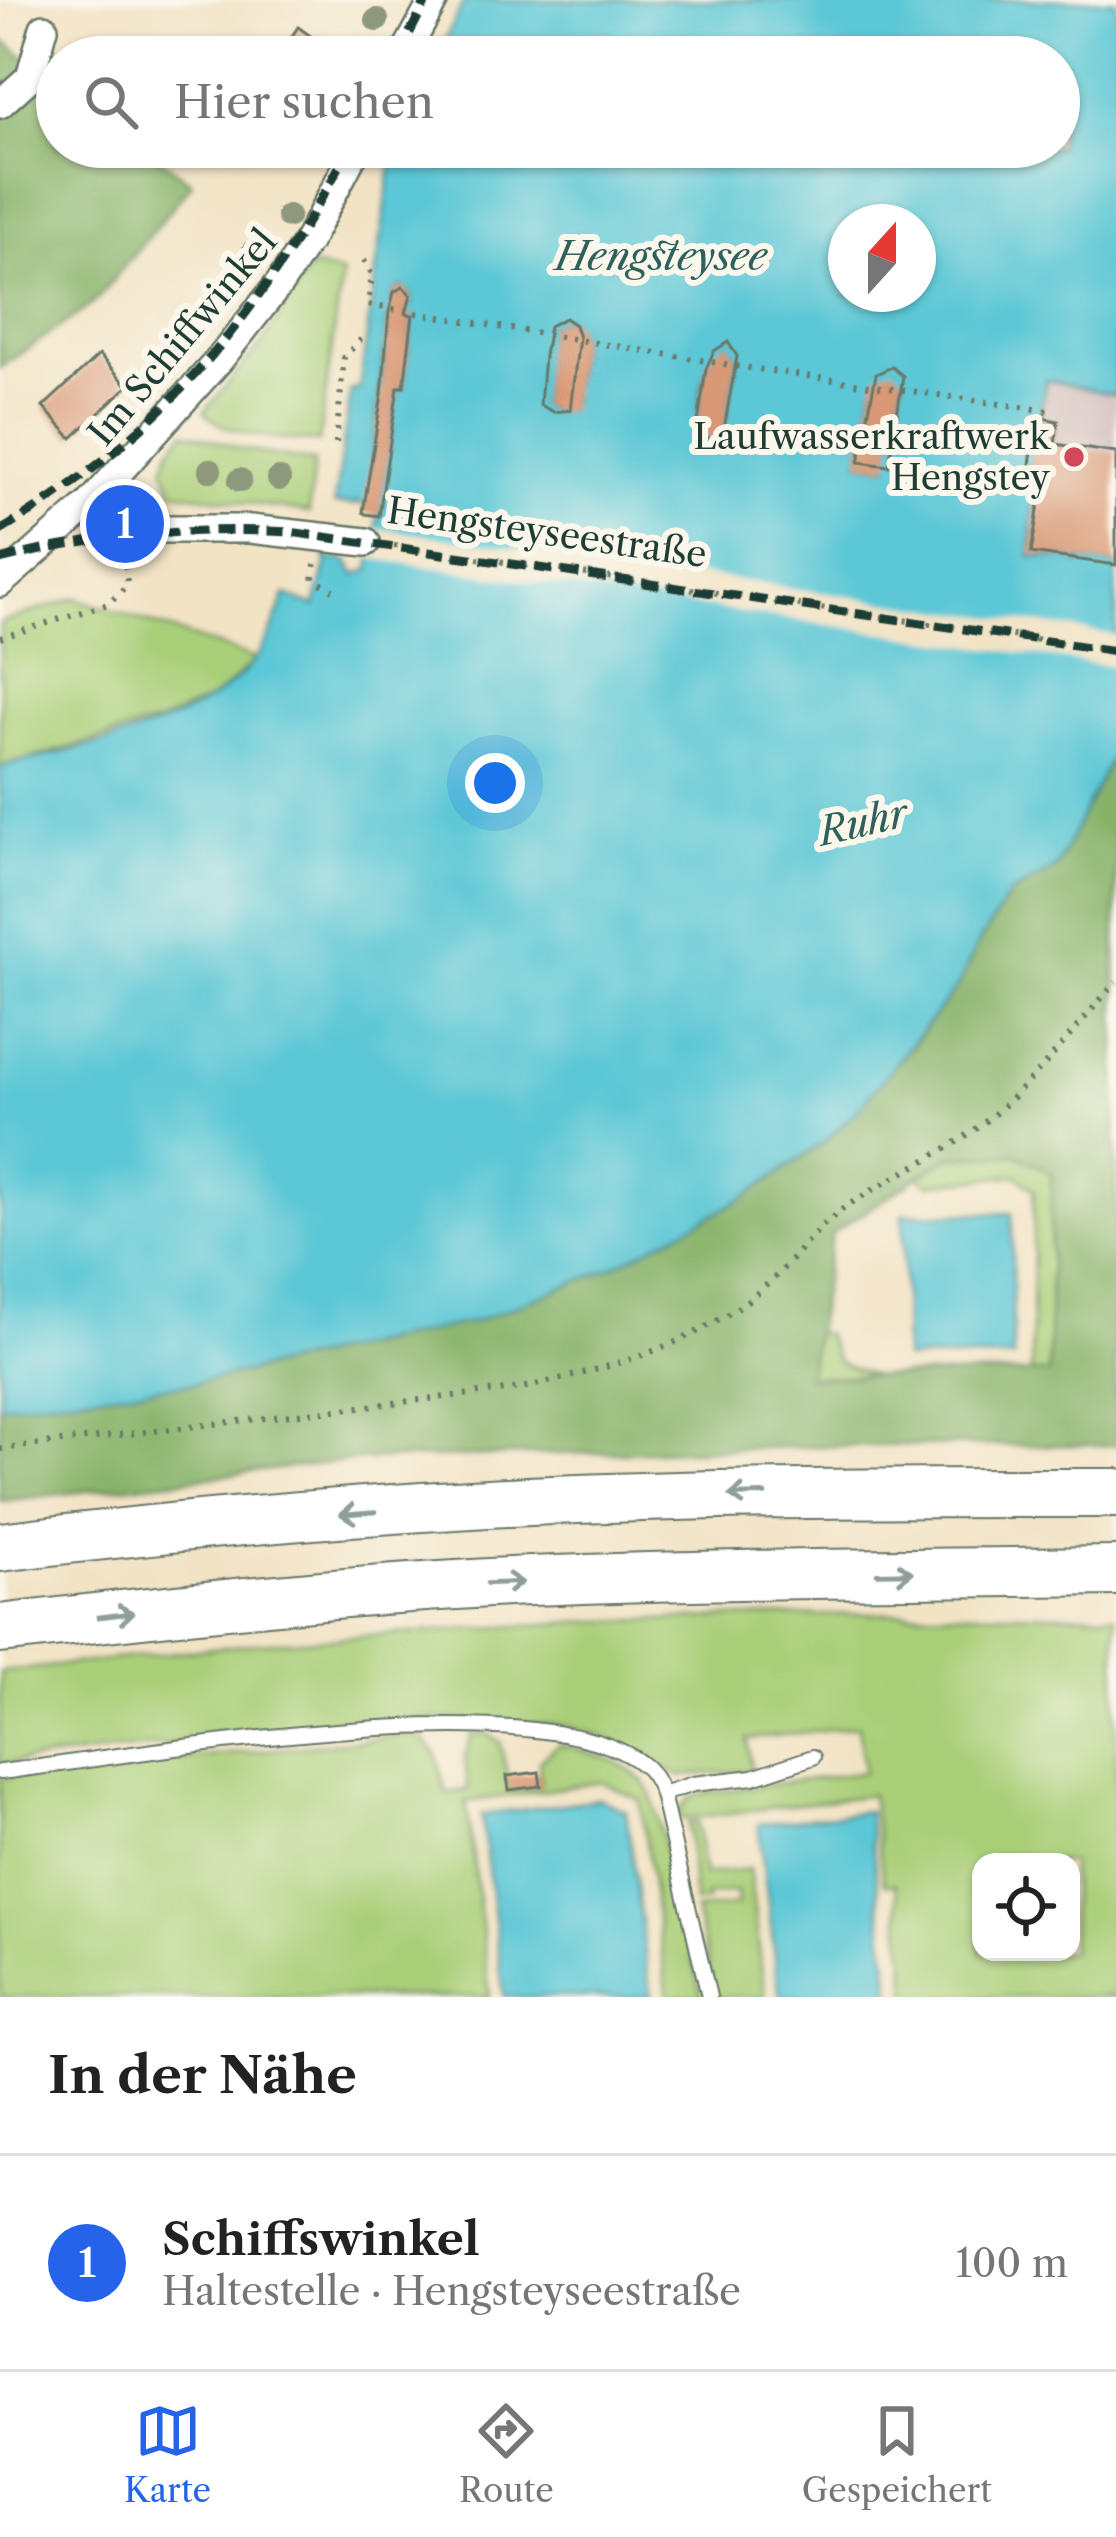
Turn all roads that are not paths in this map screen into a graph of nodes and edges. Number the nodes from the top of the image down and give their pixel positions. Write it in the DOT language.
graph roads {
  1 [pos="434,0"];
  2 [pos="44,28"];
  3 [pos="42,36"];
  4 [pos="415,36"];
  5 [pos="36,56"];
  6 [pos="0,104"];
  7 [pos="346,168"];
  8 [pos="90,504"];
  9 [pos="366,542"];
  10 [pos="0,583"];
  11 [pos="1116,1492"];
  12 [pos="0,1547"];
  13 [pos="1116,1571"];
  14 [pos="0,1629"];
  15 [pos="813,1757"];
  16 [pos="0,1772"];
  17 [pos="662,1794"];
  18 [pos="709,1997"];
  1 -- 4 [label="street"];
  2 -- 3 [label="street"];
  5 -- 6 [label="street"];
  7 -- 8 [label="street, Im Schiffwinkel"];
  8 -- 9 [label="street, Hengsteyseestraße"];
  8 -- 10 [label="street"];
  11 -- 12 [label="highway, one-way"];
  14 -- 13 [label="highway, one-way"];
  15 -- 17 [label="lane"];
  16 -- 17 [label="lane"];
  17 -- 18 [label="lane"];
}
